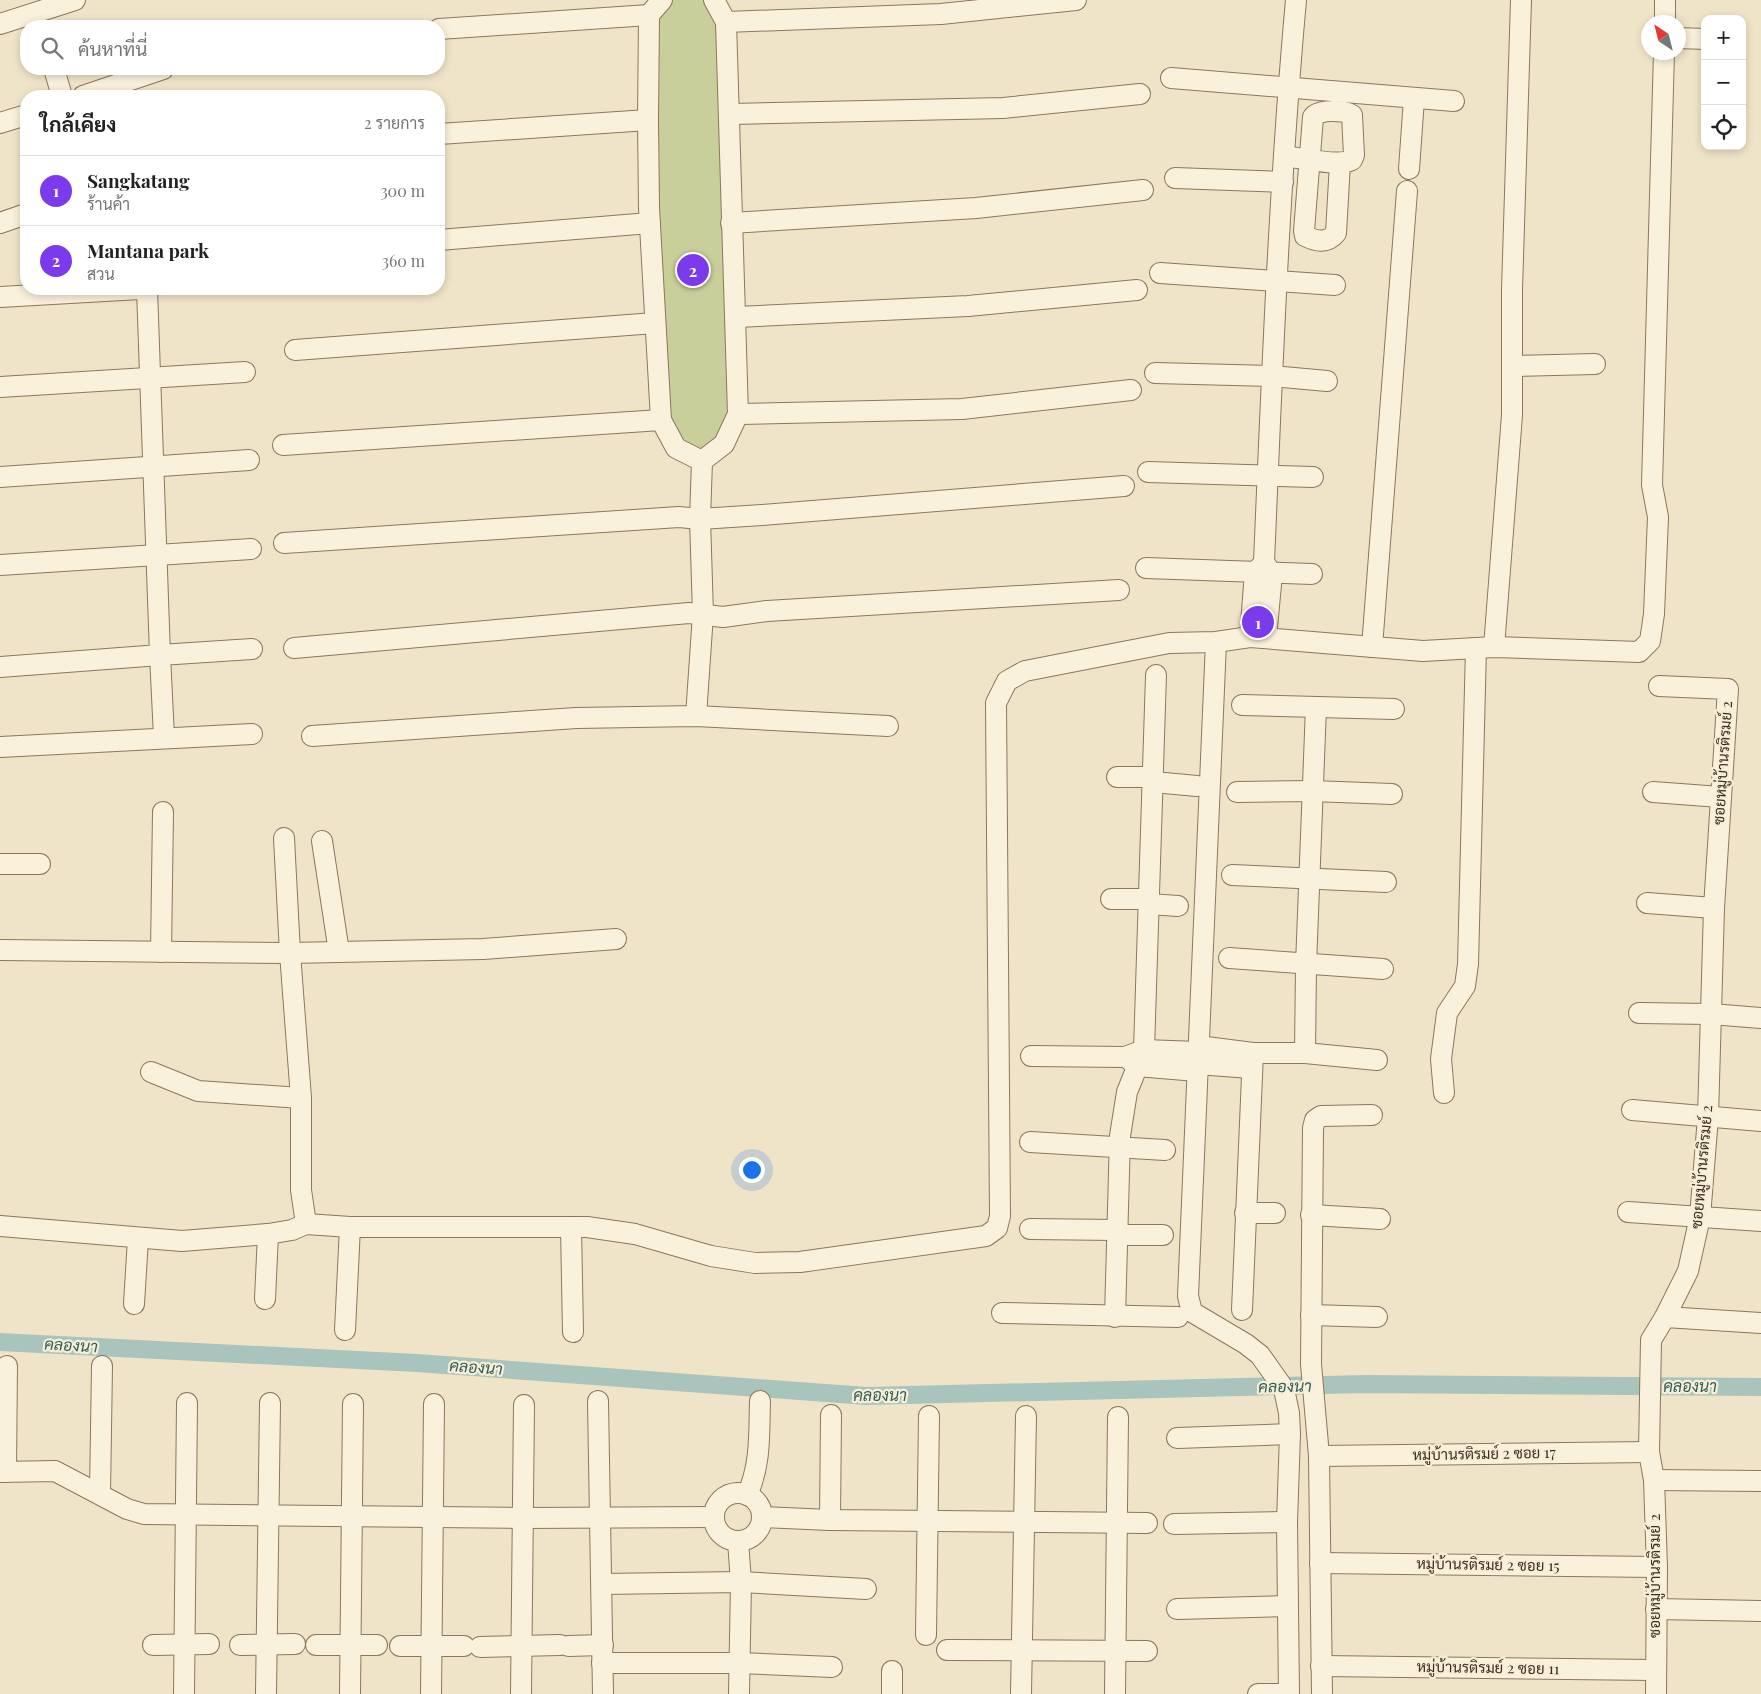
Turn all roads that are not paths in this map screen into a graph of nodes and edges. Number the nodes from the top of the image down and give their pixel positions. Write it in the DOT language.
graph roads {
  1 [pos="75,0"];
  2 [pos="714,0"];
  3 [pos="1076,0"];
  4 [pos="1296,0"];
  5 [pos="1521,0"];
  6 [pos="1665,0"];
  7 [pos="656,8"];
  8 [pos="1665,15"];
  9 [pos="40,19"];
  10 [pos="20,22"];
  11 [pos="726,22"];
  12 [pos="0,24"];
  13 [pos="445,28"];
  14 [pos="1686,38"];
  15 [pos="1701,39"];
  16 [pos="1664,60"];
  17 [pos="56,75"];
  18 [pos="145,75"];
  19 [pos="1171,78"];
  20 [pos="1288,89"];
  21 [pos="60,90"];
  22 [pos="101,90"];
  23 [pos="1140,94"];
  24 [pos="1414,99"];
  25 [pos="1454,101"];
  26 [pos="730,114"];
  27 [pos="20,117"];
  28 [pos="648,120"];
  29 [pos="0,123"];
  30 [pos="445,134"];
  31 [pos="1284,156"];
  32 [pos="1310,159"];
  33 [pos="1340,163"];
  34 [pos="1409,169"];
  35 [pos="1174,178"];
  36 [pos="1283,182"];
  37 [pos="1143,190"];
  38 [pos="1406,191"];
  39 [pos="20,216"];
  40 [pos="0,223"];
  41 [pos="650,223"];
  42 [pos="731,223"];
  43 [pos="445,240"];
  44 [pos="1160,273"];
  45 [pos="1277,281"];
  46 [pos="1335,285"];
  47 [pos="1137,290"];
  48 [pos="35,295"];
  49 [pos="147,295"];
  50 [pos="0,297"];
  51 [pos="737,317"];
  52 [pos="655,323"];
  53 [pos="295,350"];
  54 [pos="1595,364"];
  55 [pos="1512,366"];
  56 [pos="245,372"];
  57 [pos="1156,373"];
  58 [pos="1272,376"];
  59 [pos="149,378"];
  60 [pos="1327,382"];
  61 [pos="0,388"];
  62 [pos="1131,390"];
  63 [pos="738,414"];
  64 [pos="661,420"];
  65 [pos="283,446"];
  66 [pos="249,460"];
  67 [pos="702,461"];
  68 [pos="152,467"];
  69 [pos="1148,472"];
  70 [pos="1268,475"];
  71 [pos="0,477"];
  72 [pos="1313,477"];
  73 [pos="1124,486"];
  74 [pos="700,519"];
  75 [pos="284,543"];
  76 [pos="251,549"];
  77 [pos="156,555"];
  78 [pos="0,566"];
  79 [pos="1146,568"];
  80 [pos="1264,569"];
  81 [pos="1312,574"];
  82 [pos="1119,590"];
  83 [pos="703,614"];
  84 [pos="1258,638"];
  85 [pos="1216,642"];
  86 [pos="1372,647"];
  87 [pos="1485,647"];
  88 [pos="294,648"];
  89 [pos="252,649"];
  90 [pos="160,655"];
  91 [pos="0,667"];
  92 [pos="1156,675"];
  93 [pos="1660,686"];
  94 [pos="1242,705"];
  95 [pos="1316,707"];
  96 [pos="1394,709"];
  97 [pos="696,716"];
  98 [pos="888,726"];
  99 [pos="252,734"];
  100 [pos="312,736"];
  101 [pos="164,738"];
  102 [pos="0,747"];
  103 [pos="1117,776"];
  104 [pos="1153,779"];
  105 [pos="1197,786"];
  106 [pos="1312,791"];
  107 [pos="1237,792"];
  108 [pos="1653,792"];
  109 [pos="1392,794"];
  110 [pos="1720,797"];
  111 [pos="163,812"];
  112 [pos="284,838"];
  113 [pos="322,842"];
  114 [pos="0,864"];
  115 [pos="40,864"];
  116 [pos="1232,875"];
  117 [pos="1309,879"];
  118 [pos="1386,882"];
  119 [pos="1111,898"];
  120 [pos="1149,902"];
  121 [pos="1647,903"];
  122 [pos="1178,906"];
  123 [pos="1714,908"];
  124 [pos="616,939"];
  125 [pos="0,950"];
  126 [pos="161,952"];
  127 [pos="339,952"];
  128 [pos="290,953"];
  129 [pos="1229,958"];
  130 [pos="1306,965"];
  131 [pos="1383,969"];
  132 [pos="1639,1013"];
  133 [pos="1711,1014"];
  134 [pos="1761,1018"];
  135 [pos="1305,1053"];
  136 [pos="1031,1056"];
  137 [pos="1136,1057"];
  138 [pos="1197,1058"];
  139 [pos="1252,1060"];
  140 [pos="1377,1060"];
  141 [pos="151,1072"];
  142 [pos="1444,1093"];
  143 [pos="301,1098"];
  144 [pos="1632,1110"];
  145 [pos="1372,1115"];
  146 [pos="1708,1117"];
  147 [pos="1761,1122"];
  148 [pos="1030,1142"];
  149 [pos="1120,1147"];
  150 [pos="1166,1150"];
  151 [pos="1628,1212"];
  152 [pos="1245,1213"];
  153 [pos="1275,1213"];
  154 [pos="1311,1216"];
  155 [pos="1700,1217"];
  156 [pos="1380,1219"];
  157 [pos="1761,1221"];
  158 [pos="306,1224"];
  159 [pos="0,1226"];
  160 [pos="350,1227"];
  161 [pos="571,1227"];
  162 [pos="1030,1229"];
  163 [pos="1116,1232"];
  164 [pos="268,1234"];
  165 [pos="1163,1235"];
  166 [pos="138,1239"];
  167 [pos="265,1299"];
  168 [pos="134,1304"];
  169 [pos="1242,1310"];
  170 [pos="1002,1313"];
  171 [pos="1311,1315"];
  172 [pos="1114,1317"];
  173 [pos="1178,1317"];
  174 [pos="1377,1317"];
  175 [pos="1666,1317"];
  176 [pos="1761,1323"];
  177 [pos="345,1330"];
  178 [pos="573,1332"];
  179 [pos="7,1366"];
  180 [pos="102,1366"];
  181 [pos="598,1401"];
  182 [pos="760,1401"];
  183 [pos="187,1403"];
  184 [pos="270,1404"];
  185 [pos="353,1404"];
  186 [pos="434,1404"];
  187 [pos="524,1405"];
  188 [pos="831,1415"];
  189 [pos="929,1416"];
  190 [pos="1026,1416"];
  191 [pos="1118,1417"];
  192 [pos="1290,1434"];
  193 [pos="1177,1438"];
  194 [pos="1650,1444"];
  195 [pos="1319,1456"];
  196 [pos="3,1472"];
  197 [pos="1654,1480"];
  198 [pos="1761,1481"];
  199 [pos="100,1493"];
  200 [pos="747,1495"];
  201 [pos="186,1516"];
  202 [pos="268,1516"];
  203 [pos="714,1516"];
  204 [pos="352,1517"];
  205 [pos="600,1517"];
  206 [pos="762,1517"];
  207 [pos="433,1518"];
  208 [pos="523,1518"];
  209 [pos="830,1520"];
  210 [pos="927,1520"];
  211 [pos="1025,1521"];
  212 [pos="1117,1522"];
  213 [pos="1287,1522"];
  214 [pos="1147,1523"];
  215 [pos="1174,1524"];
  216 [pos="738,1541"];
  217 [pos="1320,1563"];
  218 [pos="1657,1567"];
  219 [pos="740,1582"];
  220 [pos="602,1584"];
  221 [pos="866,1588"];
  222 [pos="1286,1606"];
  223 [pos="1177,1609"];
  224 [pos="1656,1609"];
  225 [pos="1761,1611"];
  226 [pos="926,1635"];
  227 [pos="208,1644"];
  228 [pos="295,1644"];
  229 [pos="153,1645"];
  230 [pos="184,1645"];
  231 [pos="240,1645"];
  232 [pos="267,1645"];
  233 [pos="316,1645"];
  234 [pos="377,1645"];
  235 [pos="350,1646"];
  236 [pos="400,1646"];
  237 [pos="432,1646"];
  238 [pos="521,1647"];
  239 [pos="947,1650"];
  240 [pos="1023,1650"];
  241 [pos="1116,1650"];
  242 [pos="1147,1651"];
  243 [pos="602,1654"];
  244 [pos="738,1663"];
  245 [pos="1321,1666"];
  246 [pos="832,1667"];
  247 [pos="1654,1670"];
  248 [pos="892,1671"];
  249 [pos="184,1694"];
  250 [pos="266,1694"];
  251 [pos="350,1694"];
  252 [pos="431,1694"];
  253 [pos="521,1694"];
  254 [pos="602,1694"];
  255 [pos="739,1694"];
  256 [pos="892,1694"];
  257 [pos="1021,1694"];
  258 [pos="1115,1694"];
  259 [pos="1258,1694"];
  260 [pos="1289,1694"];
  261 [pos="1322,1694"];
  262 [pos="1656,1694"];
  1 -- 9 [label="street"];
  2 -- 11 [label="street"];
  3 -- 11 [label="street"];
  4 -- 20 [label="street"];
  5 -- 55 [label="street"];
  6 -- 8 [label="street"];
  7 -- 13 [label="street"];
  7 -- 28 [label="street"];
  10 -- 12 [label="street"];
  11 -- 26 [label="street"];
  14 -- 15 [label="street"];
  16 -- 87 [label="street"];
  17 -- 21 [label="street"];
  18 -- 22 [label="street"];
  19 -- 20 [label="street"];
  20 -- 24 [label="street"];
  20 -- 31 [label="street"];
  23 -- 26 [label="street"];
  24 -- 25 [label="street"];
  24 -- 34 [label="street"];
  26 -- 42 [label="street"];
  27 -- 29 [label="street"];
  28 -- 30 [label="street"];
  28 -- 41 [label="street"];
  31 -- 32 [label="street"];
  31 -- 36 [label="street"];
  32 -- 33 [label="street"];
  32 -- 33 [label="street"];
  32 -- 33 [label="street"];
  35 -- 36 [label="street"];
  36 -- 45 [label="street"];
  37 -- 42 [label="street"];
  38 -- 86 [label="street"];
  39 -- 40 [label="street"];
  41 -- 43 [label="street"];
  41 -- 52 [label="street"];
  42 -- 51 [label="street"];
  44 -- 45 [label="street"];
  45 -- 46 [label="street"];
  45 -- 58 [label="street"];
  47 -- 51 [label="street"];
  48 -- 50 [label="street"];
  49 -- 59 [label="street"];
  51 -- 63 [label="street"];
  52 -- 53 [label="street"];
  52 -- 64 [label="street"];
  54 -- 55 [label="street"];
  55 -- 87 [label="street"];
  56 -- 59 [label="street"];
  57 -- 58 [label="street"];
  58 -- 60 [label="street"];
  58 -- 70 [label="street"];
  59 -- 61 [label="street"];
  59 -- 68 [label="street"];
  62 -- 63 [label="street"];
  63 -- 67 [label="street"];
  64 -- 65 [label="street"];
  64 -- 67 [label="street"];
  66 -- 68 [label="street"];
  67 -- 74 [label="street"];
  68 -- 71 [label="street"];
  68 -- 77 [label="street"];
  69 -- 70 [label="street"];
  70 -- 72 [label="street"];
  70 -- 80 [label="street"];
  73 -- 74 [label="street"];
  74 -- 75 [label="street"];
  74 -- 83 [label="street"];
  76 -- 77 [label="street"];
  77 -- 78 [label="street"];
  77 -- 90 [label="street"];
  79 -- 80 [label="street"];
  80 -- 81 [label="street"];
  80 -- 84 [label="street"];
  82 -- 83 [label="street"];
  83 -- 88 [label="street"];
  83 -- 97 [label="street"];
  84 -- 85 [label="street"];
  84 -- 86 [label="street"];
  85 -- 138 [label="street"];
  85 -- 161 [label="street"];
  86 -- 87 [label="street"];
  87 -- 142 [label="street"];
  89 -- 90 [label="street"];
  90 -- 91 [label="street"];
  90 -- 101 [label="street"];
  92 -- 104 [label="street"];
  93 -- 110 [label="street, ซอยหมู่บ้านรติรมย์ 2"];
  94 -- 95 [label="street"];
  95 -- 96 [label="street"];
  95 -- 106 [label="street"];
  97 -- 98 [label="street"];
  97 -- 100 [label="street"];
  99 -- 101 [label="street"];
  101 -- 102 [label="street"];
  103 -- 104 [label="street"];
  104 -- 105 [label="street"];
  104 -- 120 [label="street"];
  106 -- 107 [label="street"];
  106 -- 109 [label="street"];
  106 -- 117 [label="street"];
  108 -- 110 [label="street"];
  110 -- 123 [label="street, ซอยหมู่บ้านรติรมย์ 2"];
  111 -- 126 [label="street"];
  112 -- 128 [label="street"];
  113 -- 127 [label="street"];
  114 -- 115 [label="street"];
  116 -- 117 [label="street"];
  117 -- 118 [label="street"];
  117 -- 130 [label="street"];
  119 -- 120 [label="street"];
  120 -- 122 [label="street"];
  120 -- 137 [label="street"];
  121 -- 123 [label="street"];
  123 -- 133 [label="street, ซอยหมู่บ้านรติรมย์ 2"];
  124 -- 127 [label="street"];
  125 -- 126 [label="street"];
  126 -- 128 [label="street"];
  127 -- 128 [label="street"];
  128 -- 143 [label="street"];
  129 -- 130 [label="street"];
  130 -- 131 [label="street"];
  130 -- 135 [label="street"];
  132 -- 133 [label="street"];
  133 -- 134 [label="street"];
  133 -- 146 [label="street, ซอยหมู่บ้านรติรมย์ 2"];
  135 -- 139 [label="street"];
  135 -- 140 [label="street"];
  136 -- 137 [label="street"];
  137 -- 138 [label="street"];
  137 -- 149 [label="street"];
  138 -- 139 [label="street"];
  138 -- 192 [label="street"];
  139 -- 152 [label="street"];
  141 -- 143 [label="street"];
  143 -- 158 [label="street"];
  144 -- 146 [label="street"];
  145 -- 154 [label="street"];
  146 -- 147 [label="street"];
  146 -- 155 [label="street, ซอยหมู่บ้านรติรมย์ 2"];
  148 -- 149 [label="street"];
  149 -- 150 [label="street"];
  149 -- 163 [label="street"];
  151 -- 155 [label="street"];
  152 -- 153 [label="street"];
  152 -- 169 [label="street"];
  154 -- 156 [label="street"];
  154 -- 171 [label="street"];
  155 -- 157 [label="street"];
  155 -- 175 [label="street, ซอยหมู่บ้านรติรมย์ 2"];
  158 -- 160 [label="street"];
  158 -- 164 [label="street"];
  159 -- 166 [label="street"];
  160 -- 161 [label="street"];
  160 -- 177 [label="street"];
  161 -- 178 [label="street"];
  162 -- 163 [label="street"];
  163 -- 165 [label="street"];
  163 -- 172 [label="street"];
  164 -- 166 [label="street"];
  164 -- 167 [label="street"];
  166 -- 168 [label="street"];
  170 -- 172 [label="street"];
  171 -- 174 [label="street"];
  171 -- 195 [label="street"];
  172 -- 173 [label="street"];
  175 -- 176 [label="street"];
  175 -- 194 [label="street, ซอยหมู่บ้านรติรมย์ 2"];
  179 -- 196 [label="street"];
  180 -- 199 [label="street"];
  181 -- 205 [label="street"];
  182 -- 200 [label="street"];
  183 -- 201 [label="street"];
  184 -- 202 [label="street"];
  185 -- 204 [label="street"];
  186 -- 207 [label="street"];
  187 -- 208 [label="street"];
  188 -- 209 [label="street"];
  189 -- 210 [label="street"];
  190 -- 211 [label="street"];
  191 -- 212 [label="street"];
  192 -- 193 [label="street"];
  192 -- 213 [label="street"];
  194 -- 195 [label="street, หมู่บ้านรติรมย์ 2 ซอย 17"];
  194 -- 197 [label="street, ซอยหมู่บ้านรติรมย์ 2"];
  195 -- 217 [label="street"];
  196 -- 199 [label="street"];
  197 -- 198 [label="street"];
  197 -- 218 [label="street, ซอยหมู่บ้านรติรมย์ 2"];
  199 -- 201 [label="street"];
  200 -- 203 [label="street"];
  200 -- 206 [label="street"];
  201 -- 202 [label="street"];
  201 -- 230 [label="street"];
  202 -- 204 [label="street"];
  202 -- 232 [label="street"];
  203 -- 205 [label="street"];
  203 -- 216 [label="street"];
  204 -- 207 [label="street"];
  204 -- 235 [label="street"];
  205 -- 208 [label="street"];
  205 -- 220 [label="street"];
  206 -- 209 [label="street"];
  206 -- 216 [label="street"];
  207 -- 208 [label="street"];
  207 -- 237 [label="street"];
  208 -- 238 [label="street"];
  209 -- 210 [label="street"];
  210 -- 211 [label="street"];
  210 -- 226 [label="street"];
  211 -- 212 [label="street"];
  211 -- 240 [label="street"];
  212 -- 214 [label="street"];
  212 -- 241 [label="street"];
  213 -- 215 [label="street"];
  213 -- 222 [label="street"];
  216 -- 219 [label="street"];
  217 -- 218 [label="street, หมู่บ้านรติรมย์ 2 ซอย 15"];
  217 -- 245 [label="street"];
  218 -- 224 [label="street, ซอยหมู่บ้านรติรมย์ 2"];
  219 -- 220 [label="street"];
  219 -- 221 [label="street"];
  219 -- 244 [label="street"];
  220 -- 243 [label="street"];
  222 -- 223 [label="street"];
  222 -- 260 [label="street"];
  224 -- 225 [label="street"];
  224 -- 247 [label="street, ซอยหมู่บ้านรติรมย์ 2"];
  227 -- 230 [label="street"];
  228 -- 232 [label="street"];
  229 -- 230 [label="street"];
  230 -- 249 [label="street"];
  231 -- 232 [label="street"];
  232 -- 250 [label="street"];
  233 -- 235 [label="street"];
  234 -- 235 [label="street"];
  235 -- 251 [label="street"];
  236 -- 237 [label="street"];
  237 -- 238 [label="street"];
  237 -- 252 [label="street"];
  238 -- 243 [label="street"];
  238 -- 253 [label="street"];
  239 -- 240 [label="street"];
  240 -- 241 [label="street"];
  240 -- 257 [label="street"];
  241 -- 242 [label="street"];
  241 -- 258 [label="street"];
  243 -- 244 [label="street"];
  243 -- 254 [label="street"];
  244 -- 246 [label="street"];
  244 -- 255 [label="street"];
  245 -- 247 [label="street, หมู่บ้านรติรมย์ 2 ซอย 11"];
  245 -- 261 [label="street"];
  247 -- 262 [label="street, ซอยหมู่บ้านรติรมย์ 2"];
  248 -- 256 [label="street"];
  259 -- 260 [label="street"];
}
